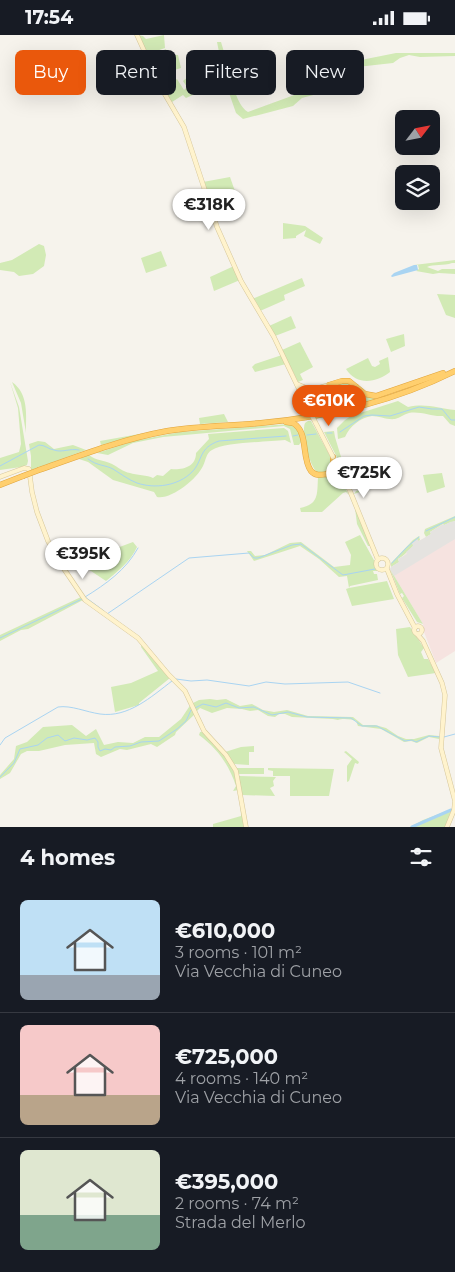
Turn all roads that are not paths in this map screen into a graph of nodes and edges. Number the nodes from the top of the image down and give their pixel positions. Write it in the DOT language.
graph roads {
  1 [pos="137,35"];
  2 [pos="455,370"];
  3 [pos="296,382"];
  4 [pos="352,383"];
  5 [pos="329,385"];
  6 [pos="309,392"];
  7 [pos="302,395"];
  8 [pos="307,406"];
  9 [pos="334,412"];
  10 [pos="288,420"];
  11 [pos="263,423"];
  12 [pos="302,434"];
  13 [pos="333,457"];
  14 [pos="339,468"];
  15 [pos="334,471"];
  16 [pos="0,477"];
  17 [pos="344,479"];
  18 [pos="0,485"];
  19 [pos="380,559"];
  20 [pos="385,569"];
  21 [pos="454,796"];
  22 [pos="246,827"];
  23 [pos="447,827"];
  1 -- 3 [label="street"];
  2 -- 4 [label="highway"];
  2 -- 9 [label="highway"];
  3 -- 6 [label="street"];
  3 -- 7 [label="street"];
  4 -- 5 [label="highway"];
  4 -- 10 [label="highway"];
  5 -- 6 [label="street"];
  6 -- 7 [label="street"];
  6 -- 8 [label="street"];
  7 -- 8 [label="street"];
  8 -- 13 [label="street, bridge"];
  9 -- 10 [label="highway"];
  9 -- 12 [label="highway"];
  10 -- 11 [label="highway"];
  11 -- 12 [label="highway"];
  11 -- 18 [label="highway, bridge"];
  12 -- 15 [label="highway"];
  13 -- 14 [label="street"];
  13 -- 15 [label="highway"];
  14 -- 15 [label="highway"];
  14 -- 17 [label="street"];
  15 -- 17 [label="highway"];
  16 -- 22 [label="street"];
  17 -- 19 [label="street"];
  19 -- 20 [label="street"];
  19 -- 20 [label="street"];
  20 -- 21 [label="street"];
  21 -- 23 [label="street"];
}
